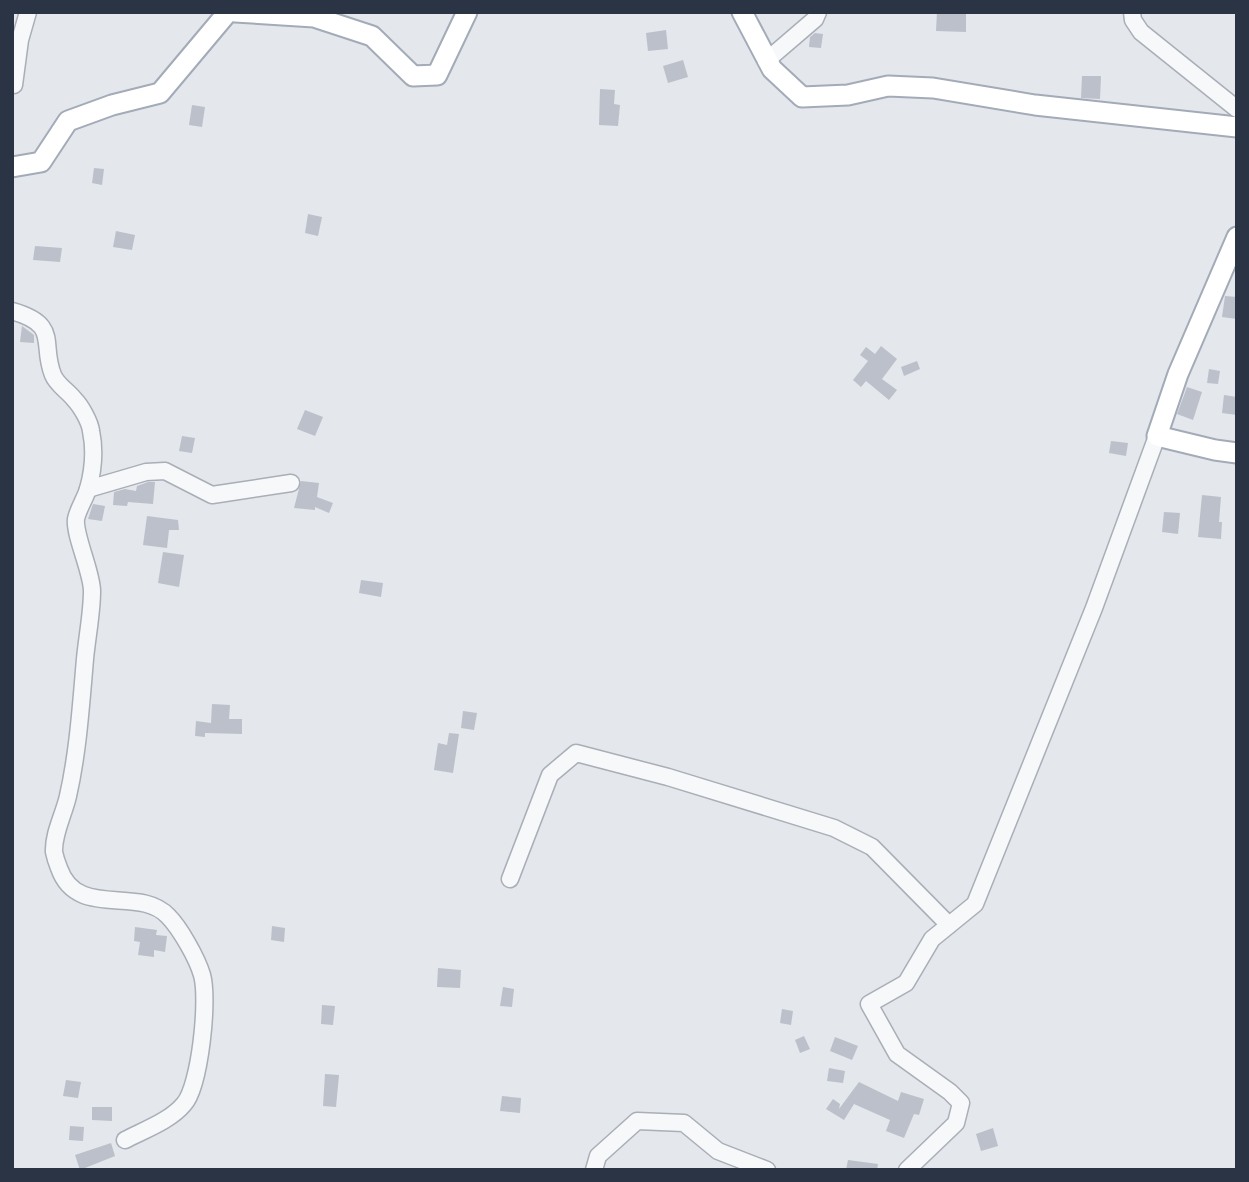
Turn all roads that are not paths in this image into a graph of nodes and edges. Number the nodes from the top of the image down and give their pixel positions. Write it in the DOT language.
graph roads {
  1 [pos="27,12"];
  2 [pos="228,12"];
  3 [pos="235,12"];
  4 [pos="467,12"];
  5 [pos="742,12"];
  6 [pos="818,12"];
  7 [pos="1132,12"];
  8 [pos="766,61"];
  9 [pos="15,85"];
  10 [pos="1237,109"];
  11 [pos="1237,127"];
  12 [pos="12,167"];
  13 [pos="1237,237"];
  14 [pos="12,311"];
  15 [pos="1157,436"];
  16 [pos="1237,453"];
  17 [pos="291,482"];
  18 [pos="88,489"];
  19 [pos="510,879"];
  20 [pos="949,925"];
  21 [pos="125,1140"];
  22 [pos="594,1170"];
  23 [pos="767,1170"];
  24 [pos="907,1170"];
  1 -- 9 [label="street"];
  2 -- 12 [label="main road"];
  3 -- 4 [label="main road"];
  5 -- 8 [label="main road"];
  6 -- 8 [label="street"];
  7 -- 10 [label="street"];
  8 -- 11 [label="main road"];
  13 -- 15 [label="main road"];
  14 -- 18 [label="street"];
  15 -- 16 [label="main road"];
  15 -- 20 [label="street"];
  17 -- 18 [label="street"];
  18 -- 21 [label="street"];
  19 -- 20 [label="street"];
  20 -- 24 [label="street"];
  22 -- 23 [label="street"];
}
